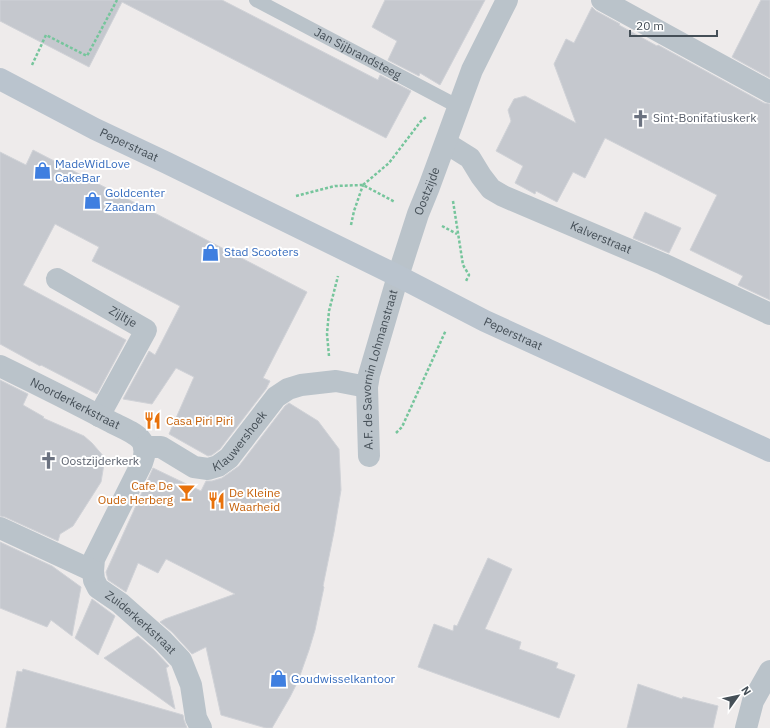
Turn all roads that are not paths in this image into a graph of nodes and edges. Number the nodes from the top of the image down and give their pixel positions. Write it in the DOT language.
graph roads {
  1 [pos="256,0"];
  2 [pos="507,0"];
  3 [pos="602,0"];
  4 [pos="0,80"];
  5 [pos="770,92"];
  6 [pos="459,107"];
  7 [pos="446,143"];
  8 [pos="398,276"];
  9 [pos="57,280"];
  10 [pos="770,314"];
  11 [pos="0,366"];
  12 [pos="367,387"];
  13 [pos="99,416"];
  14 [pos="144,447"];
  15 [pos="770,451"];
  16 [pos="369,456"];
  17 [pos="0,528"];
  18 [pos="93,571"];
  19 [pos="770,671"];
  20 [pos="201,728"];
  21 [pos="746,728"];
  1 -- 6 [label="lane, Jan Sijbrandsteeg"];
  2 -- 6 [label="street, Oostzijde"];
  3 -- 5 [label="street"];
  4 -- 8 [label="street, Peperstraat"];
  6 -- 7 [label="street, Oostzijde"];
  7 -- 8 [label="street, Oostzijde"];
  7 -- 10 [label="street, Kalverstraat"];
  8 -- 12 [label="street, A.F. de Savornin Lohmanstraat"];
  8 -- 15 [label="street, Peperstraat"];
  9 -- 13 [label="street, Zijltje"];
  11 -- 13 [label="street, Noorderkerkstraat"];
  12 -- 14 [label="street, Klauwershoek"];
  12 -- 16 [label="street, A.F. de Savornin Lohmanstraat"];
  13 -- 14 [label="street, Noorderkerkstraat"];
  14 -- 18 [label="street"];
  17 -- 18 [label="street"];
  18 -- 20 [label="street, Zuiderkerkstraat"];
  19 -- 21 [label="street"];
}
